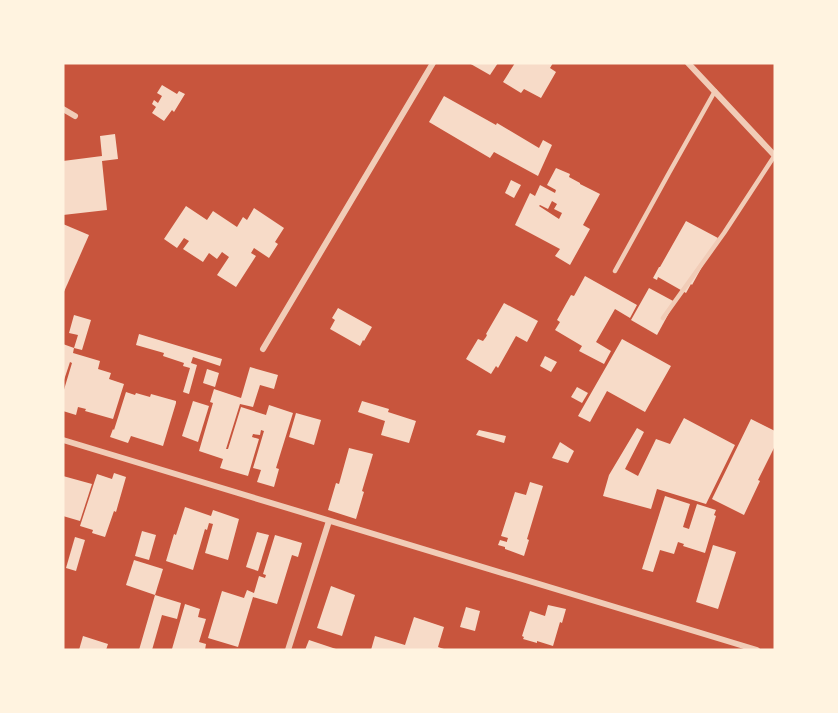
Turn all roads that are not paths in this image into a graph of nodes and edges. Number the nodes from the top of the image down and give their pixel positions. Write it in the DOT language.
graph roads {
  1 [pos="433,63"];
  2 [pos="688,63"];
  3 [pos="716,91"];
  4 [pos="63,109"];
  5 [pos="75,117"];
  6 [pos="775,155"];
  7 [pos="615,271"];
  8 [pos="663,318"];
  9 [pos="263,349"];
  10 [pos="63,440"];
  11 [pos="329,521"];
  12 [pos="288,650"];
  13 [pos="757,650"];
  1 -- 9 [label="street"];
  2 -- 3 [label="street"];
  3 -- 6 [label="street"];
  3 -- 7 [label="lane"];
  4 -- 5 [label="street"];
  6 -- 8 [label="lane"];
  10 -- 11 [label="street"];
  11 -- 12 [label="street"];
  11 -- 13 [label="street"];
}
